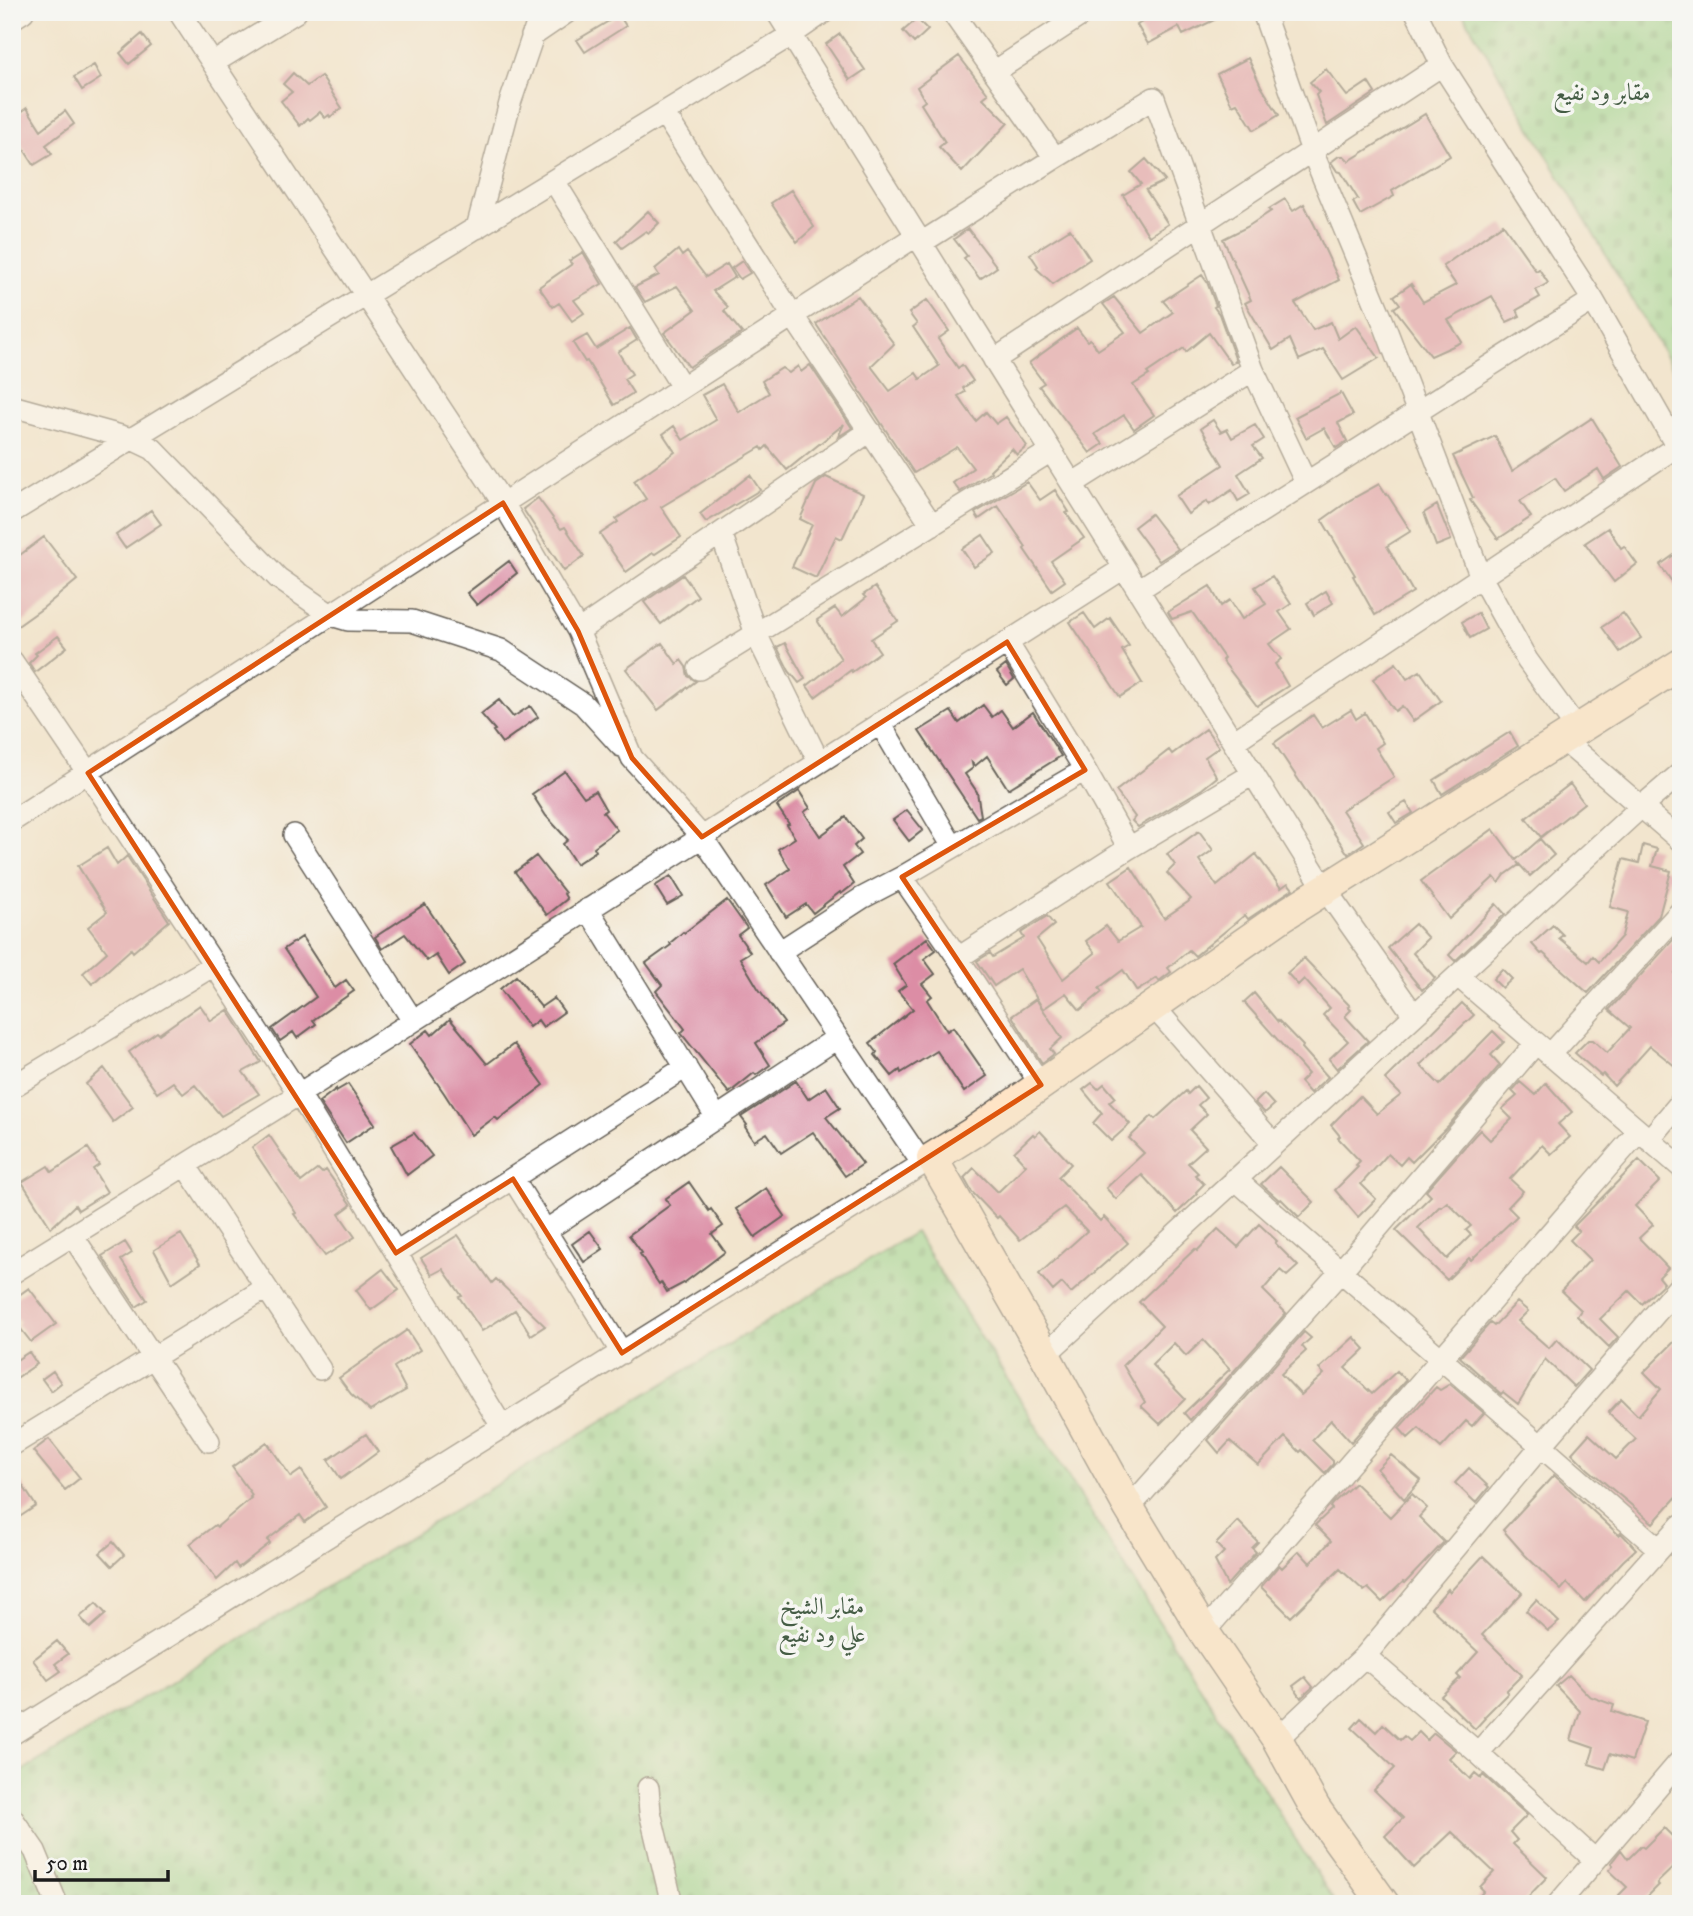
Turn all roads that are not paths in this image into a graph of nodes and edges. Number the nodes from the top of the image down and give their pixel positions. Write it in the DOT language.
graph roads {
  1 [pos="23,12"];
  2 [pos="179,12"];
  3 [pos="296,12"];
  4 [pos="541,12"];
  5 [pos="567,12"];
  6 [pos="777,12"];
  7 [pos="824,12"];
  8 [pos="952,12"];
  9 [pos="1086,12"];
  10 [pos="1263,12"];
  11 [pos="1416,12"];
  12 [pos="12,19"];
  13 [pos="791,35"];
  14 [pos="532,36"];
  15 [pos="213,63"];
  16 [pos="1442,65"];
  17 [pos="994,72"];
  18 [pos="664,113"];
  19 [pos="1312,151"];
  20 [pos="1055,158"];
  21 [pos="554,181"];
  22 [pos="1201,224"];
  23 [pos="477,228"];
  24 [pos="918,239"];
  25 [pos="367,295"];
  26 [pos="1593,300"];
  27 [pos="793,316"];
  28 [pos="994,360"];
  29 [pos="1253,370"];
  30 [pos="682,387"];
  31 [pos="12,406"];
  32 [pos="1418,412"];
  33 [pos="870,431"];
  34 [pos="132,439"];
  35 [pos="1051,451"];
  36 [pos="1679,451"];
  37 [pos="1306,483"];
  38 [pos="1072,484"];
  39 [pos="503,503"];
  40 [pos="12,512"];
  41 [pos="932,526"];
  42 [pos="721,533"];
  43 [pos="1124,568"];
  44 [pos="1481,577"];
  45 [pos="1138,590"];
  46 [pos="331,615"];
  47 [pos="578,631"];
  48 [pos="756,634"];
  49 [pos="1007,642"];
  50 [pos="12,661"];
  51 [pos="1681,664"];
  52 [pos="699,669"];
  53 [pos="880,723"];
  54 [pos="1570,734"];
  55 [pos="1233,742"];
  56 [pos="632,758"];
  57 [pos="819,762"];
  58 [pos="1085,770"];
  59 [pos="88,773"];
  60 [pos="1681,773"];
  61 [pos="1253,774"];
  62 [pos="1641,807"];
  63 [pos="12,821"];
  64 [pos="294,835"];
  65 [pos="702,837"];
  66 [pos="1681,841"];
  67 [pos="953,847"];
  68 [pos="1129,848"];
  69 [pos="902,877"];
  70 [pos="1325,889"];
  71 [pos="588,909"];
  72 [pos="1681,911"];
  73 [pos="779,952"];
  74 [pos="958,958"];
  75 [pos="214,965"];
  76 [pos="1458,976"];
  77 [pos="1153,1006"];
  78 [pos="1415,1015"];
  79 [pos="413,1021"];
  80 [pos="838,1038"];
  81 [pos="1543,1049"];
  82 [pos="686,1067"];
  83 [pos="1041,1085"];
  84 [pos="12,1087"];
  85 [pos="299,1094"];
  86 [pos="1681,1102"];
  87 [pos="717,1118"];
  88 [pos="1644,1135"];
  89 [pos="1274,1144"];
  90 [pos="927,1161"];
  91 [pos="185,1165"];
  92 [pos="1681,1167"];
  93 [pos="513,1179"];
  94 [pos="1236,1179"];
  95 [pos="545,1231"];
  96 [pos="72,1235"];
  97 [pos="396,1253"];
  98 [pos="1341,1271"];
  99 [pos="12,1273"];
  100 [pos="1681,1284"];
  101 [pos="267,1288"];
  102 [pos="621,1353"];
  103 [pos="1045,1355"];
  104 [pos="154,1358"];
  105 [pos="1441,1358"];
  106 [pos="320,1369"];
  107 [pos="503,1428"];
  108 [pos="209,1441"];
  109 [pos="12,1445"];
  110 [pos="1541,1446"];
  111 [pos="1129,1508"];
  112 [pos="1681,1525"];
  113 [pos="1659,1549"];
  114 [pos="1204,1632"];
  115 [pos="1365,1656"];
  116 [pos="12,1734"];
  117 [pos="1277,1739"];
  118 [pos="1478,1753"];
  119 [pos="1681,1760"];
  120 [pos="648,1788"];
  121 [pos="12,1818"];
  122 [pos="1595,1860"];
  123 [pos="57,1904"];
  124 [pos="672,1904"];
  125 [pos="1384,1904"];
  126 [pos="1558,1904"];
  1 -- 12 [label="street"];
  2 -- 15 [label="street"];
  3 -- 15 [label="street"];
  4 -- 14 [label="street"];
  5 -- 14 [label="street"];
  6 -- 13 [label="street"];
  7 -- 13 [label="street"];
  8 -- 17 [label="street"];
  9 -- 17 [label="street"];
  10 -- 19 [label="street"];
  11 -- 16 [label="street"];
  13 -- 18 [label="street"];
  13 -- 24 [label="street"];
  14 -- 23 [label="street"];
  15 -- 25 [label="street"];
  16 -- 19 [label="street"];
  16 -- 26 [label="street"];
  17 -- 20 [label="street"];
  18 -- 21 [label="street"];
  18 -- 27 [label="street"];
  19 -- 22 [label="street"];
  19 -- 32 [label="street"];
  20 -- 22 [label="street"];
  20 -- 24 [label="street"];
  21 -- 23 [label="street"];
  21 -- 30 [label="street"];
  22 -- 28 [label="street"];
  22 -- 29 [label="street"];
  23 -- 25 [label="street"];
  24 -- 27 [label="street"];
  24 -- 28 [label="street"];
  25 -- 34 [label="street"];
  25 -- 39 [label="street"];
  26 -- 32 [label="street"];
  26 -- 36 [label="street"];
  27 -- 30 [label="street"];
  27 -- 33 [label="street"];
  28 -- 35 [label="street"];
  29 -- 37 [label="street"];
  29 -- 38 [label="street"];
  30 -- 39 [label="street"];
  31 -- 34 [label="street"];
  32 -- 37 [label="street"];
  32 -- 44 [label="street"];
  33 -- 41 [label="street"];
  33 -- 42 [label="street"];
  34 -- 40 [label="street"];
  34 -- 46 [label="street"];
  35 -- 38 [label="street"];
  35 -- 41 [label="street"];
  36 -- 44 [label="street"];
  37 -- 45 [label="street"];
  38 -- 43 [label="street"];
  39 -- 46 [label="street"];
  39 -- 47 [label="street"];
  41 -- 48 [label="street"];
  42 -- 47 [label="street"];
  42 -- 48 [label="street"];
  43 -- 45 [label="street"];
  43 -- 49 [label="street"];
  44 -- 54 [label="street"];
  44 -- 55 [label="street"];
  45 -- 55 [label="street"];
  46 -- 56 [label="street"];
  46 -- 59 [label="street"];
  47 -- 56 [label="street"];
  48 -- 52 [label="street"];
  48 -- 57 [label="street"];
  49 -- 53 [label="street"];
  49 -- 58 [label="street"];
  50 -- 59 [label="street"];
  51 -- 54 [label="street"];
  53 -- 57 [label="street"];
  53 -- 67 [label="street"];
  54 -- 62 [label="street"];
  54 -- 70 [label="street"];
  55 -- 61 [label="street"];
  56 -- 65 [label="street"];
  57 -- 65 [label="street"];
  58 -- 67 [label="street"];
  58 -- 68 [label="street"];
  59 -- 63 [label="street"];
  59 -- 75 [label="street"];
  60 -- 62 [label="street"];
  61 -- 68 [label="street"];
  61 -- 70 [label="street"];
  62 -- 66 [label="street"];
  62 -- 76 [label="street"];
  64 -- 79 [label="street"];
  65 -- 71 [label="street"];
  65 -- 73 [label="street"];
  67 -- 69 [label="street"];
  68 -- 74 [label="street"];
  69 -- 73 [label="street"];
  69 -- 74 [label="street"];
  70 -- 77 [label="street"];
  70 -- 78 [label="street"];
  71 -- 79 [label="street"];
  71 -- 82 [label="street"];
  72 -- 81 [label="street"];
  73 -- 80 [label="street"];
  74 -- 83 [label="street"];
  75 -- 84 [label="street"];
  75 -- 85 [label="street"];
  76 -- 78 [label="street"];
  76 -- 81 [label="street"];
  77 -- 83 [label="street"];
  77 -- 89 [label="street"];
  78 -- 89 [label="street"];
  79 -- 85 [label="street"];
  80 -- 87 [label="street"];
  80 -- 90 [label="street"];
  81 -- 88 [label="street"];
  81 -- 98 [label="street"];
  82 -- 87 [label="street"];
  82 -- 93 [label="street"];
  83 -- 90 [label="street"];
  85 -- 91 [label="street"];
  85 -- 97 [label="street"];
  86 -- 88 [label="street"];
  87 -- 95 [label="street"];
  88 -- 92 [label="street"];
  88 -- 105 [label="street"];
  89 -- 94 [label="street"];
  90 -- 102 [label="street"];
  90 -- 103 [label="street"];
  91 -- 96 [label="street"];
  91 -- 101 [label="street"];
  93 -- 95 [label="street"];
  93 -- 97 [label="street"];
  94 -- 98 [label="street"];
  94 -- 103 [label="street"];
  95 -- 102 [label="street"];
  96 -- 99 [label="street"];
  96 -- 104 [label="street"];
  97 -- 107 [label="street"];
  98 -- 105 [label="street"];
  98 -- 111 [label="street"];
  100 -- 110 [label="street"];
  101 -- 104 [label="street"];
  101 -- 106 [label="street"];
  102 -- 107 [label="street"];
  103 -- 111 [label="street"];
  104 -- 108 [label="street"];
  104 -- 109 [label="street"];
  105 -- 110 [label="street"];
  105 -- 114 [label="street"];
  107 -- 116 [label="street"];
  110 -- 113 [label="street"];
  110 -- 115 [label="street"];
  111 -- 114 [label="street"];
  112 -- 113 [label="street"];
  113 -- 118 [label="street"];
  114 -- 117 [label="street"];
  115 -- 117 [label="street"];
  115 -- 118 [label="street"];
  117 -- 125 [label="street"];
  118 -- 122 [label="street"];
  119 -- 122 [label="street"];
  120 -- 124 [label="street"];
  121 -- 123 [label="street"];
  122 -- 126 [label="street"];
}
